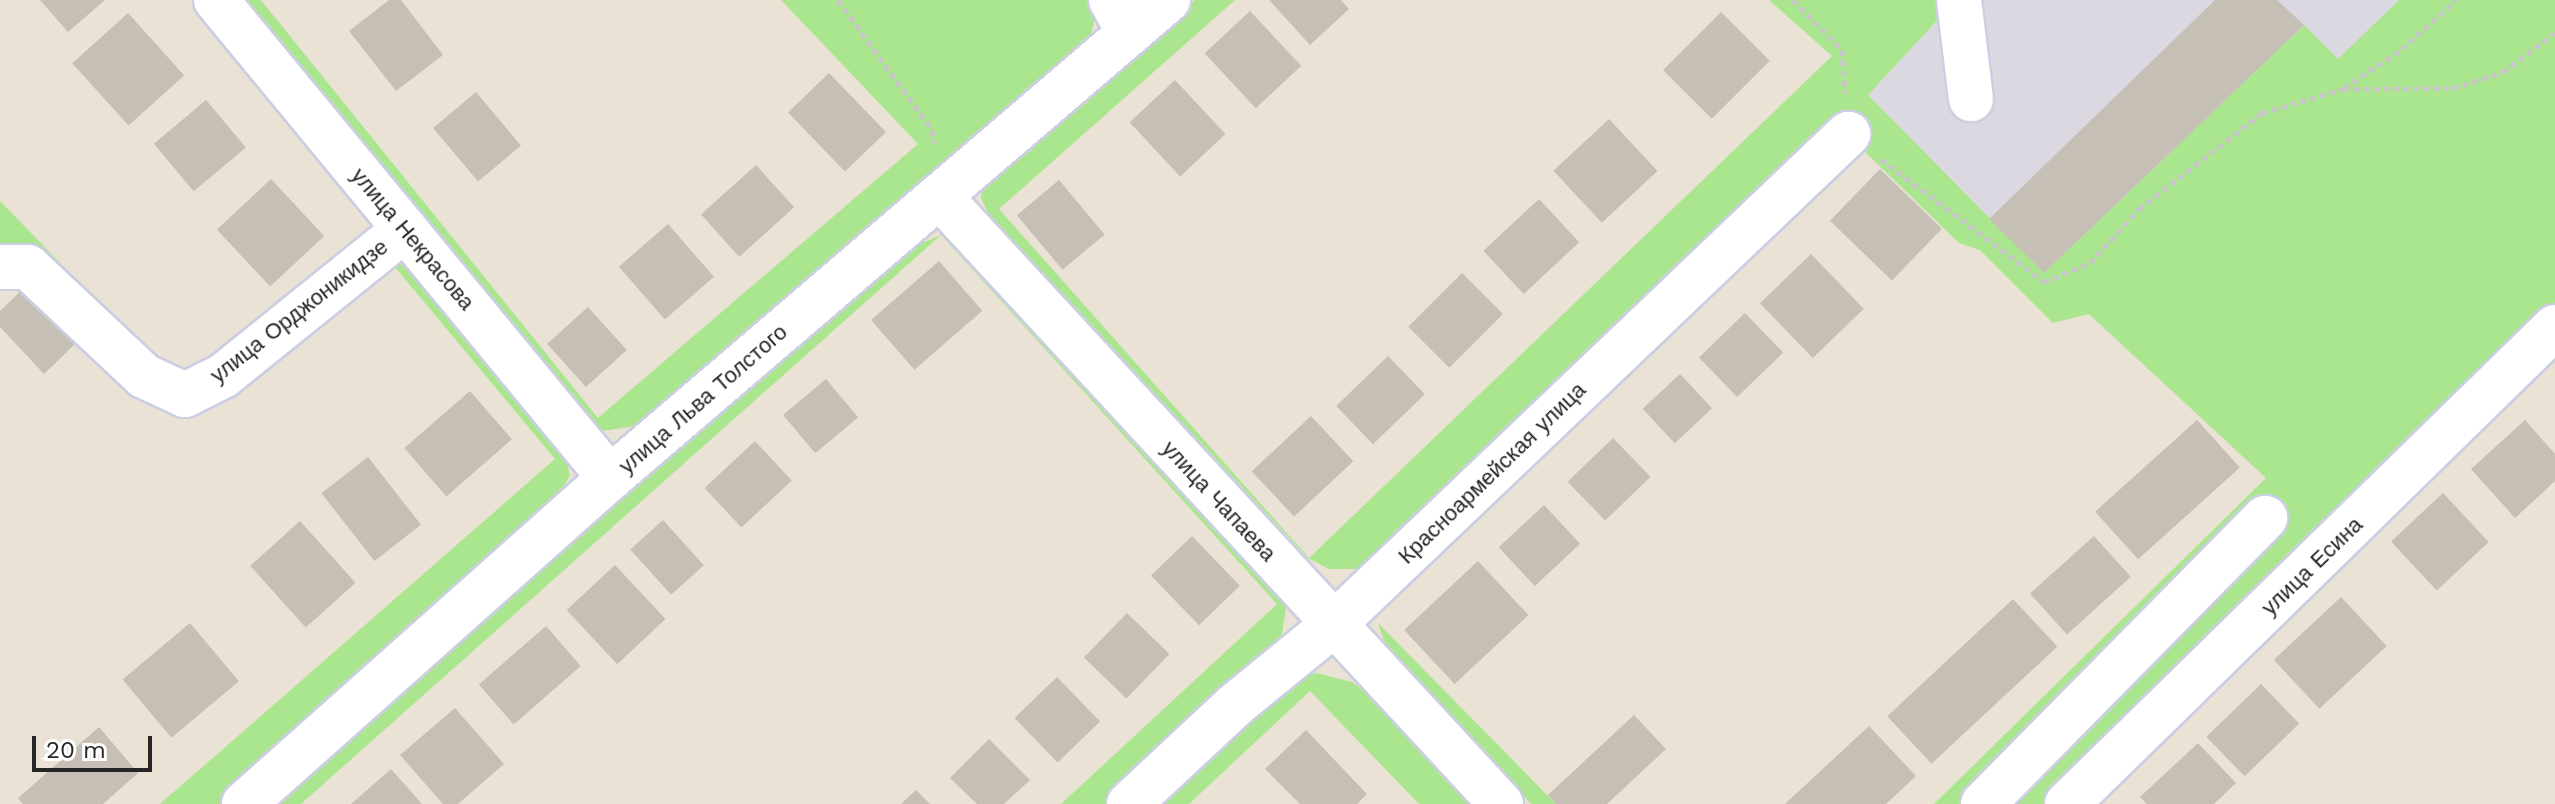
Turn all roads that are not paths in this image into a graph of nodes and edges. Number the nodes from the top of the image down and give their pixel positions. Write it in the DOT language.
graph roads {
  1 [pos="216,0"];
  2 [pos="1168,0"];
  3 [pos="1959,0"];
  4 [pos="1120,17"];
  5 [pos="1971,99"];
  6 [pos="1848,134"];
  7 [pos="939,196"];
  8 [pos="405,229"];
  9 [pos="0,267"];
  10 [pos="2555,327"];
  11 [pos="610,478"];
  12 [pos="2265,518"];
  13 [pos="1333,625"];
  14 [pos="244,804"];
  15 [pos="1129,804"];
  16 [pos="1501,804"];
  17 [pos="1983,804"];
  18 [pos="2067,804"];
  1 -- 8 [label="street, улица Некрасова"];
  2 -- 4 [label="street, улица Льва Толстого"];
  3 -- 5 [label="street"];
  4 -- 7 [label="street, улица Льва Толстого"];
  6 -- 13 [label="street, Красноармейская улица"];
  7 -- 11 [label="street, улица Льва Толстого"];
  7 -- 13 [label="street, улица Чапаева"];
  8 -- 9 [label="street, улица Орджоникидзе"];
  8 -- 11 [label="street, улица Некрасова"];
  10 -- 18 [label="street, улица Есина"];
  11 -- 14 [label="street, улица Льва Толстого"];
  12 -- 17 [label="street"];
  13 -- 15 [label="street, Красноармейская улица"];
  13 -- 16 [label="street, улица Чапаева"];
}
